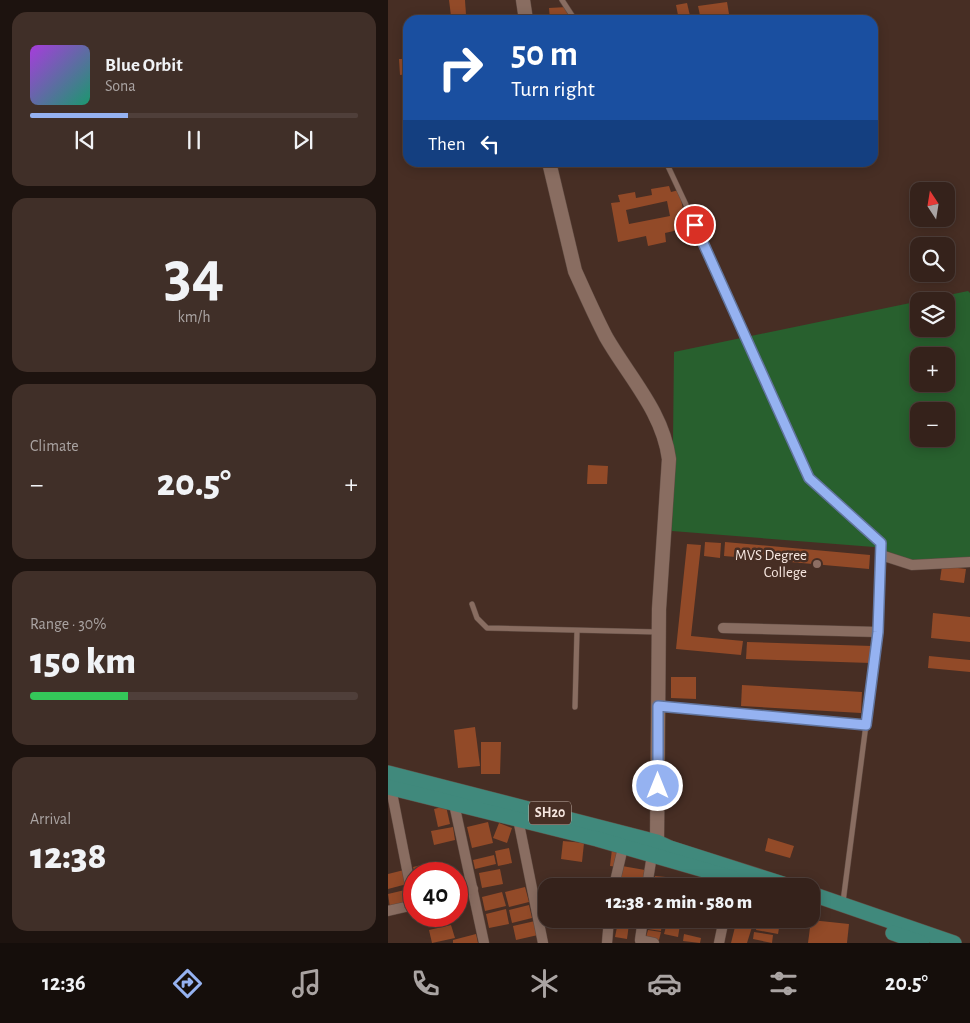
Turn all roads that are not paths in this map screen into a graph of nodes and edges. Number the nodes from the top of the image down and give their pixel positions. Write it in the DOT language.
graph roads {
  1 [pos="523,0"];
  2 [pos="562,0"];
  3 [pos="525,15"];
  4 [pos="572,15"];
  5 [pos="550,167"];
  6 [pos="668,167"];
  7 [pos="881,555"];
  8 [pos="970,562"];
  9 [pos="472,604"];
  10 [pos="723,628"];
  11 [pos="577,631"];
  12 [pos="658,632"];
  13 [pos="878,632"];
  14 [pos="658,706"];
  15 [pos="575,707"];
  16 [pos="866,725"];
  17 [pos="389,783"];
  18 [pos="452,795"];
  19 [pos="518,819"];
  20 [pos="623,847"];
  21 [pos="655,848"];
  22 [pos="405,862"];
  23 [pos="616,878"];
  24 [pos="649,878"];
  25 [pos="732,878"];
  26 [pos="473,889"];
  27 [pos="468,891"];
  28 [pos="820,897"];
  29 [pos="842,905"];
  30 [pos="403,908"];
  31 [pos="820,908"];
  32 [pos="388,912"];
  33 [pos="609,928"];
  34 [pos="642,928"];
  35 [pos="722,928"];
  36 [pos="898,934"];
  37 [pos="945,941"];
  38 [pos="484,943"];
  39 [pos="543,943"];
  40 [pos="608,943"];
  41 [pos="654,943"];
  42 [pos="719,943"];
  43 [pos="922,943"];
  1 -- 3 [label="street"];
  2 -- 4 [label="lane"];
  5 -- 12 [label="street"];
  6 -- 7 [label="lane"];
  7 -- 8 [label="street"];
  7 -- 13 [label="lane"];
  9 -- 11 [label="lane"];
  10 -- 13 [label="street"];
  11 -- 12 [label="lane"];
  11 -- 15 [label="lane"];
  12 -- 14 [label="street"];
  13 -- 16 [label="lane"];
  14 -- 16 [label="lane"];
  14 -- 21 [label="street"];
  16 -- 29 [label="lane"];
  17 -- 18 [label="main road, SH20"];
  17 -- 22 [label="street"];
  18 -- 19 [label="main road, SH20"];
  18 -- 21 [label="main road, SH20"];
  18 -- 26 [label="street"];
  19 -- 20 [label="main road, SH20"];
  19 -- 39 [label="street"];
  20 -- 21 [label="main road, SH20"];
  20 -- 23 [label="street"];
  21 -- 24 [label="street"];
  21 -- 25 [label="main road, SH20"];
  26 -- 27 [label="street"];
  26 -- 38 [label="street"];
  28 -- 29 [label="main road"];
  29 -- 36 [label="main road"];
  30 -- 32 [label="street"];
  31 -- 36 [label="main road"];
  33 -- 40 [label="street"];
  34 -- 41 [label="street"];
  35 -- 42 [label="street"];
  36 -- 37 [label="main road"];
  36 -- 43 [label="main road"];
}
